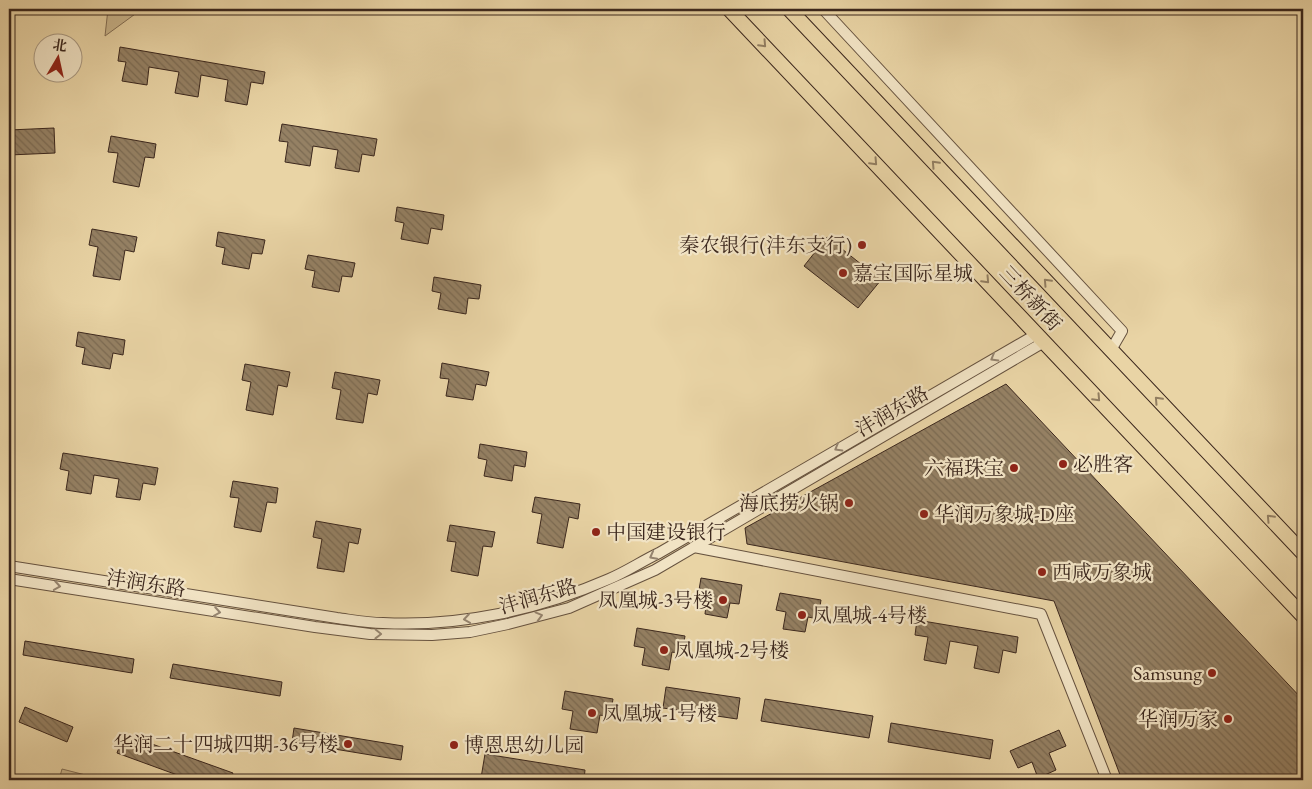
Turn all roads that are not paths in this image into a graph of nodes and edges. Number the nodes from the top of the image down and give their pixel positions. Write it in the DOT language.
graph roads {
  1 [pos="728,9"];
  2 [pos="789,9"];
  3 [pos="823,9"];
  4 [pos="1040,338"];
  5 [pos="1111,350"];
  6 [pos="694,547"];
  7 [pos="1303,554"];
  8 [pos="9,566"];
  9 [pos="9,579"];
  10 [pos="1303,616"];
  11 [pos="1107,780"];
  1 -- 4 [label="main road, 三桥新街, one-way"];
  5 -- 2 [label="main road, 三桥新街, one-way"];
  3 -- 5 [label="street"];
  4 -- 6 [label="street, 沣润东路"];
  4 -- 8 [label="street, 沣润东路, one-way"];
  4 -- 10 [label="main road, 三桥新街, one-way"];
  7 -- 5 [label="main road, 三桥新街, one-way"];
  9 -- 6 [label="street, 沣润东路, one-way"];
  6 -- 11 [label="street"];
}
